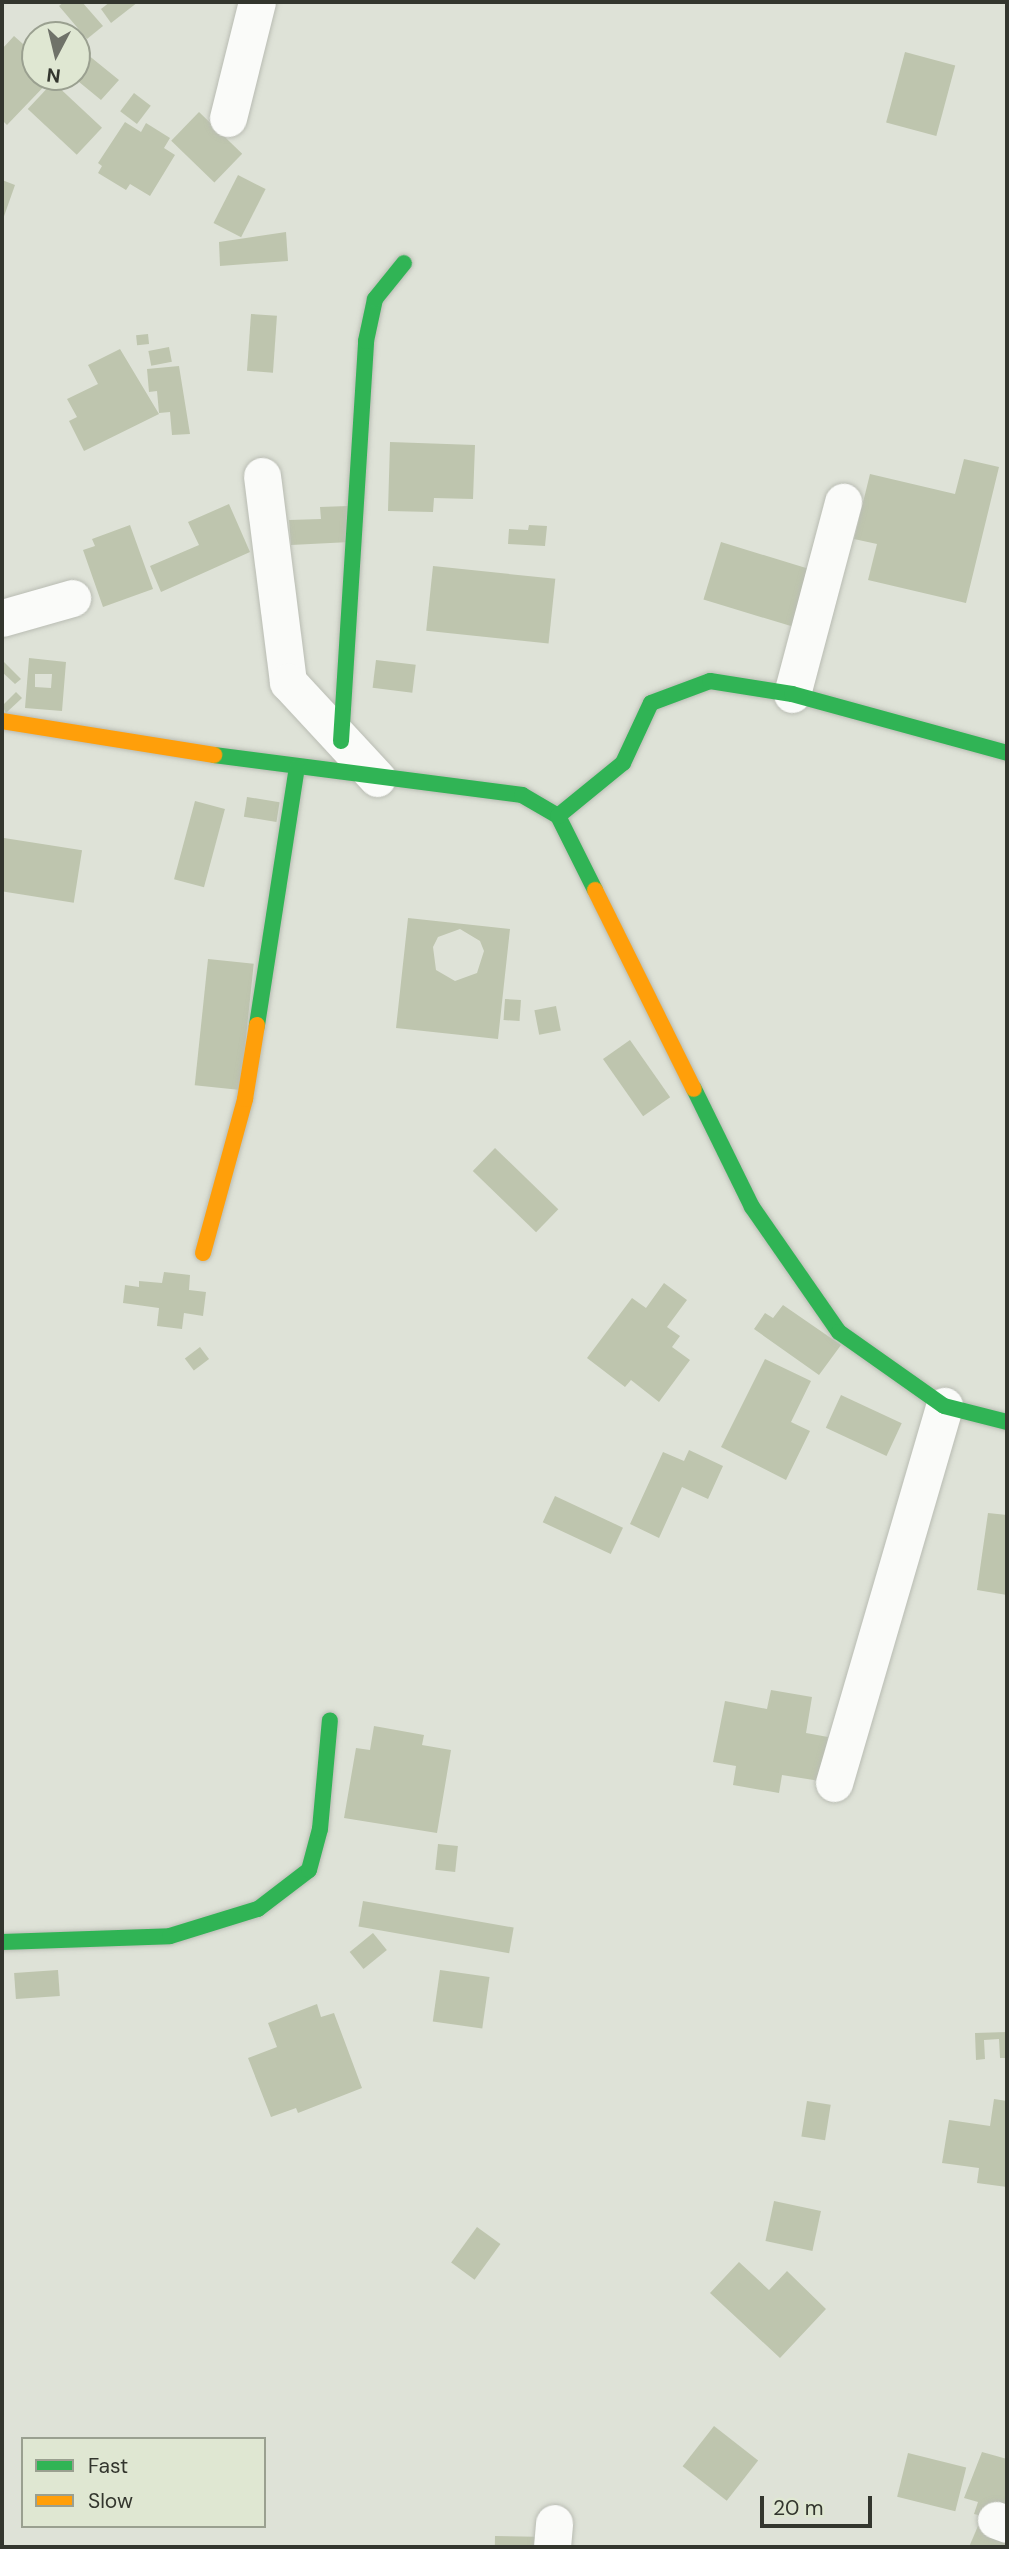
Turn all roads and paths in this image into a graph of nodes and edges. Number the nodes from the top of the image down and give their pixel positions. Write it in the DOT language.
graph roads {
  1 [pos="257,2"];
  2 [pos="228,118"];
  3 [pos="404,263"];
  4 [pos="262,476"];
  5 [pos="843,502"];
  6 [pos="72,598"];
  7 [pos="2,617"];
  8 [pos="792,694"];
  9 [pos="2,721"];
  10 [pos="341,741"];
  11 [pos="1007,753"];
  12 [pos="297,768"];
  13 [pos="377,778"];
  14 [pos="558,816"];
  15 [pos="203,1254"];
  16 [pos="944,1405"];
  17 [pos="1007,1422"];
  18 [pos="330,1720"];
  19 [pos="834,1783"];
  20 [pos="2,1942"];
  1 -- 2 [label="street"];
  3 -- 10 [label="street"];
  4 -- 10 [label="street"];
  5 -- 8 [label="street"];
  6 -- 7 [label="street"];
  8 -- 11 [label="street"];
  8 -- 14 [label="street"];
  9 -- 12 [label="street"];
  10 -- 13 [label="street"];
  12 -- 13 [label="street"];
  12 -- 15 [label="street"];
  13 -- 14 [label="street"];
  14 -- 16 [label="street"];
  16 -- 17 [label="street"];
  16 -- 19 [label="street"];
  18 -- 20 [label="street"];
}
